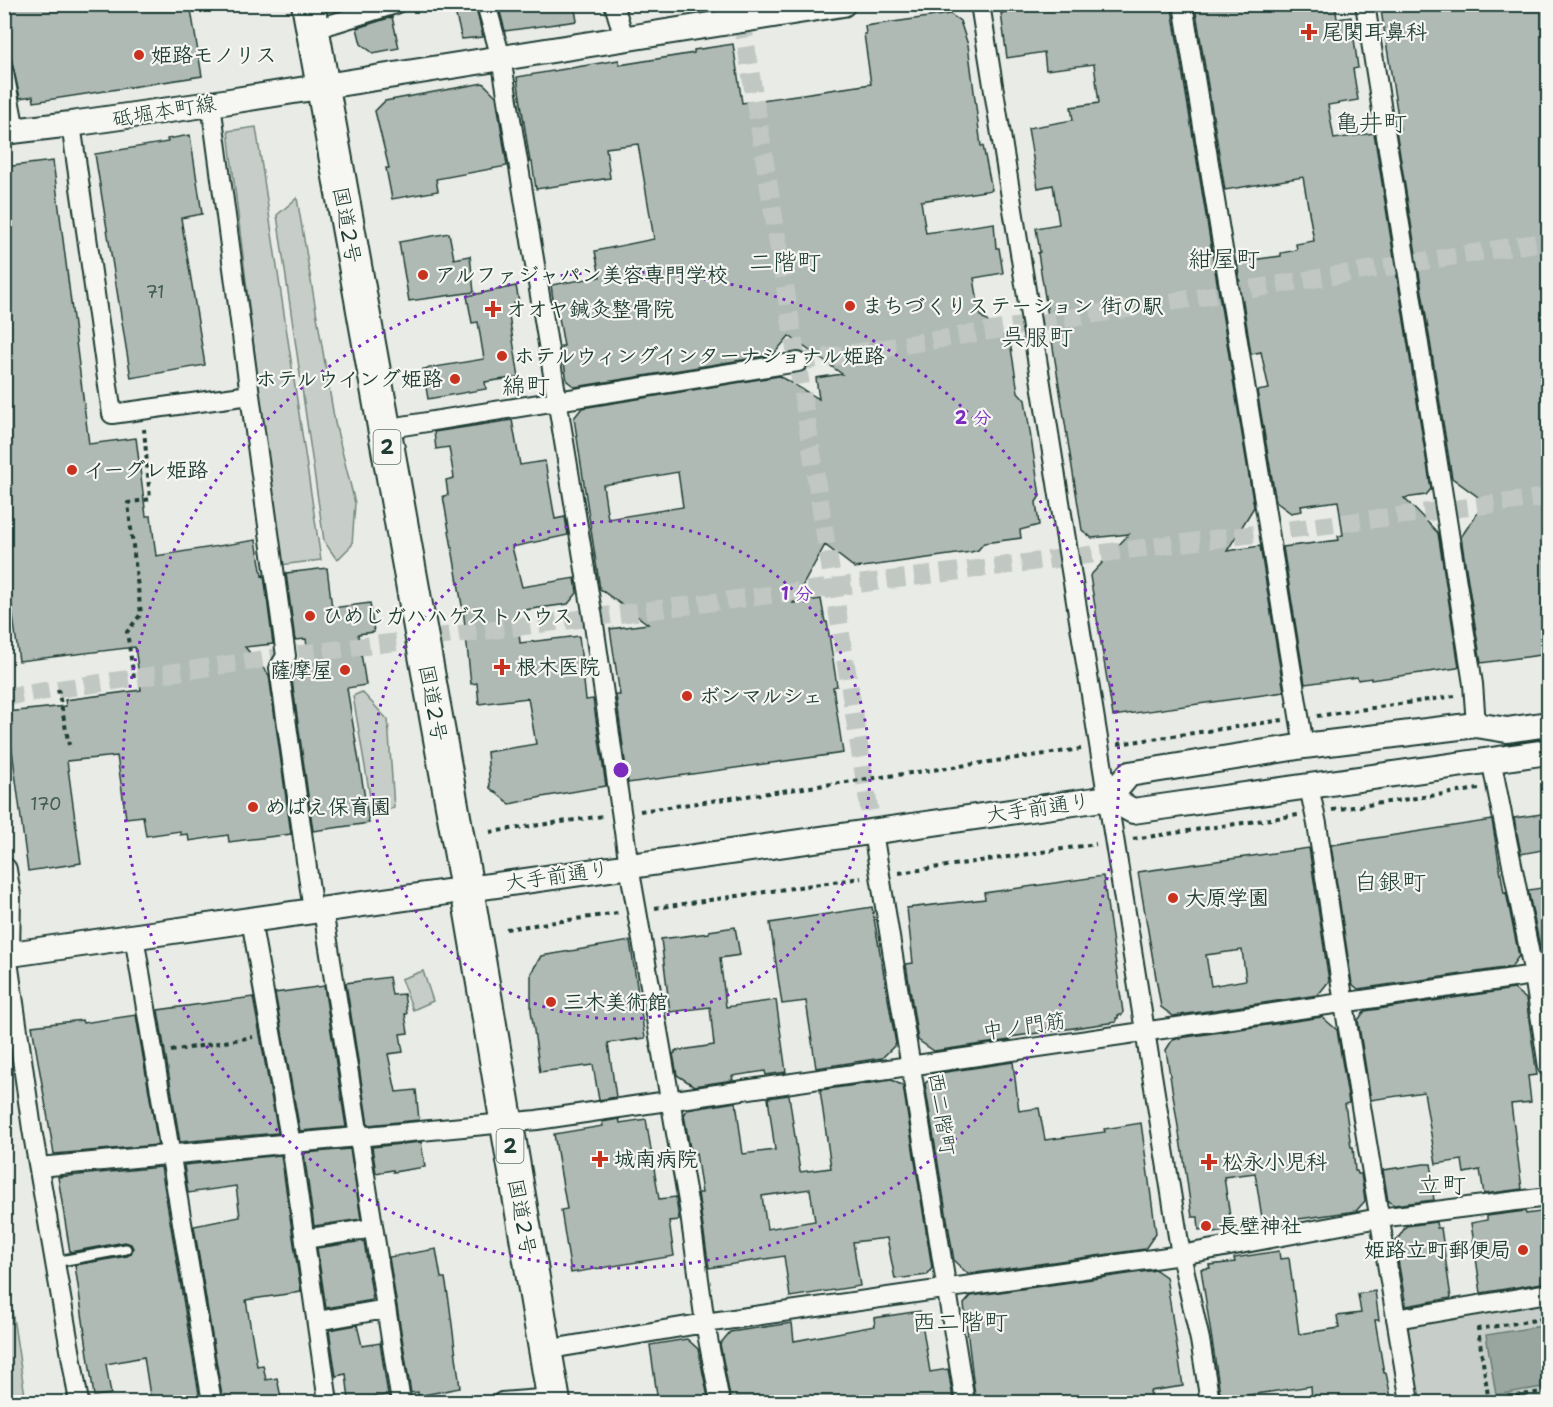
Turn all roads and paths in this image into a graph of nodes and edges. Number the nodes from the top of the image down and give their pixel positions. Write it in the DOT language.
graph roads {
  1 [pos="396,4"];
  2 [pos="486,4"];
  3 [pos="614,4"];
  4 [pos="843,4"];
  5 [pos="980,4"];
  6 [pos="1183,4"];
  7 [pos="1365,4"];
  8 [pos="741,13"];
  9 [pos="310,17"];
  10 [pos="624,38"];
  11 [pos="501,58"];
  12 [pos="4,73"];
  13 [pos="322,85"];
  14 [pos="211,104"];
  15 [pos="70,124"];
  16 [pos="10,131"];
  17 [pos="798,362"];
  18 [pos="250,395"];
  19 [pos="557,401"];
  20 [pos="142,410"];
  21 [pos="384,429"];
  22 [pos="134,678"];
  23 [pos="58,689"];
  24 [pos="1474,693"];
  25 [pos="1299,718"];
  26 [pos="1548,724"];
  27 [pos="1476,725"];
  28 [pos="69,745"];
  29 [pos="1101,746"];
  30 [pos="1304,746"];
  31 [pos="1548,752"];
  32 [pos="1491,759"];
  33 [pos="1497,786"];
  34 [pos="1309,787"];
  35 [pos="1109,798"];
  36 [pos="1314,813"];
  37 [pos="622,814"];
  38 [pos="490,832"];
  39 [pos="873,832"];
  40 [pos="1115,841"];
  41 [pos="629,866"];
  42 [pos="4,870"];
  43 [pos="880,875"];
  44 [pos="467,889"];
  45 [pos="318,910"];
  46 [pos="637,910"];
  47 [pos="251,920"];
  48 [pos="506,929"];
  49 [pos="134,936"];
  50 [pos="6,955"];
  51 [pos="1541,974"];
  52 [pos="1344,1004"];
  53 [pos="1145,1032"];
  54 [pos="272,1034"];
  55 [pos="153,1053"];
  56 [pos="912,1066"];
  57 [pos="1548,1066"];
  58 [pos="670,1100"];
  59 [pos="507,1123"];
  60 [pos="358,1137"];
  61 [pos="291,1143"];
  62 [pos="170,1155"];
  63 [pos="39,1167"];
  64 [pos="1548,1197"];
  65 [pos="1379,1218"];
  66 [pos="373,1228"];
  67 [pos="305,1239"];
  68 [pos="126,1249"];
  69 [pos="1181,1255"];
  70 [pos="55,1262"];
  71 [pos="946,1288"];
  72 [pos="1548,1293"];
  73 [pos="386,1309"];
  74 [pos="1548,1318"];
  75 [pos="1396,1319"];
  76 [pos="317,1321"];
  77 [pos="705,1323"];
  78 [pos="545,1350"];
  79 [pos="4,1376"];
  80 [pos="1548,1391"];
  81 [pos="554,1400"];
  82 [pos="1489,1401"];
  83 [pos="9,1402"];
  84 [pos="79,1402"];
  85 [pos="212,1402"];
  86 [pos="328,1402"];
  87 [pos="401,1402"];
  88 [pos="502,1402"];
  89 [pos="720,1402"];
  90 [pos="965,1402"];
  91 [pos="1210,1402"];
  92 [pos="1410,1402"];
  1 -- 9 [label="street"];
  2 -- 11 [label="street"];
  3 -- 10 [label="street"];
  4 -- 8 [label="street, 砥堀本町線"];
  5 -- 29 [label="street"];
  6 -- 25 [label="street"];
  7 -- 24 [label="street"];
  8 -- 10 [label="street, 砥堀本町線"];
  9 -- 13 [label="highway, 国道2号 / 2"];
  10 -- 11 [label="street, 砥堀本町線"];
  11 -- 13 [label="street, 砥堀本町線"];
  11 -- 19 [label="street"];
  12 -- 16 [label="street"];
  13 -- 14 [label="street, 砥堀本町線"];
  13 -- 21 [label="highway, 国道2号 / 2"];
  14 -- 15 [label="street, 砥堀本町線"];
  14 -- 18 [label="street"];
  15 -- 16 [label="street, 砥堀本町線"];
  15 -- 20 [label="street"];
  17 -- 19 [label="street"];
  18 -- 20 [label="street"];
  18 -- 45 [label="street"];
  19 -- 21 [label="street"];
  19 -- 37 [label="street"];
  20 -- 22 [label="path"];
  21 -- 44 [label="highway, 国道2号 / 2"];
  23 -- 28 [label="path"];
  24 -- 25 [label="path"];
  24 -- 27 [label="street"];
  25 -- 29 [label="path"];
  25 -- 30 [label="street"];
  26 -- 27 [label="street, 大手前通り"];
  27 -- 30 [label="street, 大手前通り"];
  29 -- 35 [label="street"];
  29 -- 37 [label="path"];
  30 -- 35 [label="street, 大手前通り"];
  31 -- 32 [label="street, 大手前通り"];
  32 -- 33 [label="street"];
  32 -- 34 [label="street, 大手前通り"];
  33 -- 36 [label="path"];
  33 -- 51 [label="street"];
  34 -- 35 [label="street, 大手前通り"];
  34 -- 36 [label="street"];
  35 -- 39 [label="street, 大手前通り"];
  35 -- 40 [label="street"];
  36 -- 40 [label="path"];
  36 -- 52 [label="street"];
  37 -- 38 [label="path"];
  37 -- 41 [label="street"];
  39 -- 41 [label="street, 大手前通り"];
  39 -- 43 [label="street, 西二階町"];
  40 -- 43 [label="path"];
  40 -- 53 [label="street"];
  41 -- 44 [label="street, 大手前通り"];
  41 -- 46 [label="street"];
  42 -- 50 [label="street"];
  43 -- 46 [label="path"];
  43 -- 56 [label="street, 西二階町"];
  44 -- 45 [label="street, 大手前通り"];
  44 -- 59 [label="highway, 国道2号 / 2"];
  45 -- 47 [label="street, 大手前通り"];
  45 -- 60 [label="street"];
  46 -- 48 [label="path"];
  46 -- 58 [label="street"];
  47 -- 49 [label="street, 大手前通り"];
  47 -- 54 [label="street"];
  49 -- 50 [label="street, 大手前通り"];
  49 -- 55 [label="street"];
  50 -- 63 [label="street"];
  51 -- 52 [label="street, 中ノ門筋"];
  51 -- 57 [label="street"];
  52 -- 53 [label="street, 中ノ門筋"];
  52 -- 65 [label="street"];
  53 -- 56 [label="street, 中ノ門筋"];
  53 -- 69 [label="street"];
  54 -- 55 [label="path"];
  54 -- 61 [label="street"];
  55 -- 62 [label="street"];
  56 -- 58 [label="street, 中ノ門筋"];
  56 -- 71 [label="street, 西二階町"];
  58 -- 59 [label="street, 中ノ門筋"];
  58 -- 77 [label="street"];
  59 -- 60 [label="street, 中ノ門筋"];
  59 -- 78 [label="highway, 国道2号 / 2"];
  60 -- 61 [label="street, 中ノ門筋"];
  60 -- 66 [label="street"];
  61 -- 62 [label="street, 中ノ門筋"];
  61 -- 67 [label="street"];
  62 -- 63 [label="street, 中ノ門筋"];
  62 -- 85 [label="street"];
  63 -- 70 [label="street"];
  64 -- 65 [label="street"];
  65 -- 69 [label="street"];
  65 -- 75 [label="street"];
  66 -- 67 [label="street"];
  66 -- 73 [label="street"];
  67 -- 76 [label="street"];
  68 -- 70 [label="lane"];
  69 -- 71 [label="street"];
  69 -- 91 [label="street"];
  70 -- 84 [label="street"];
  71 -- 77 [label="street"];
  71 -- 90 [label="street, 西二階町"];
  72 -- 75 [label="street"];
  73 -- 76 [label="street"];
  73 -- 87 [label="street"];
  74 -- 82 [label="path"];
  75 -- 92 [label="street"];
  76 -- 86 [label="street"];
  77 -- 78 [label="street"];
  77 -- 89 [label="street"];
  78 -- 81 [label="highway, 国道2号 / 2"];
  79 -- 83 [label="path"];
  80 -- 82 [label="path"];
  81 -- 88 [label="street"];
}
